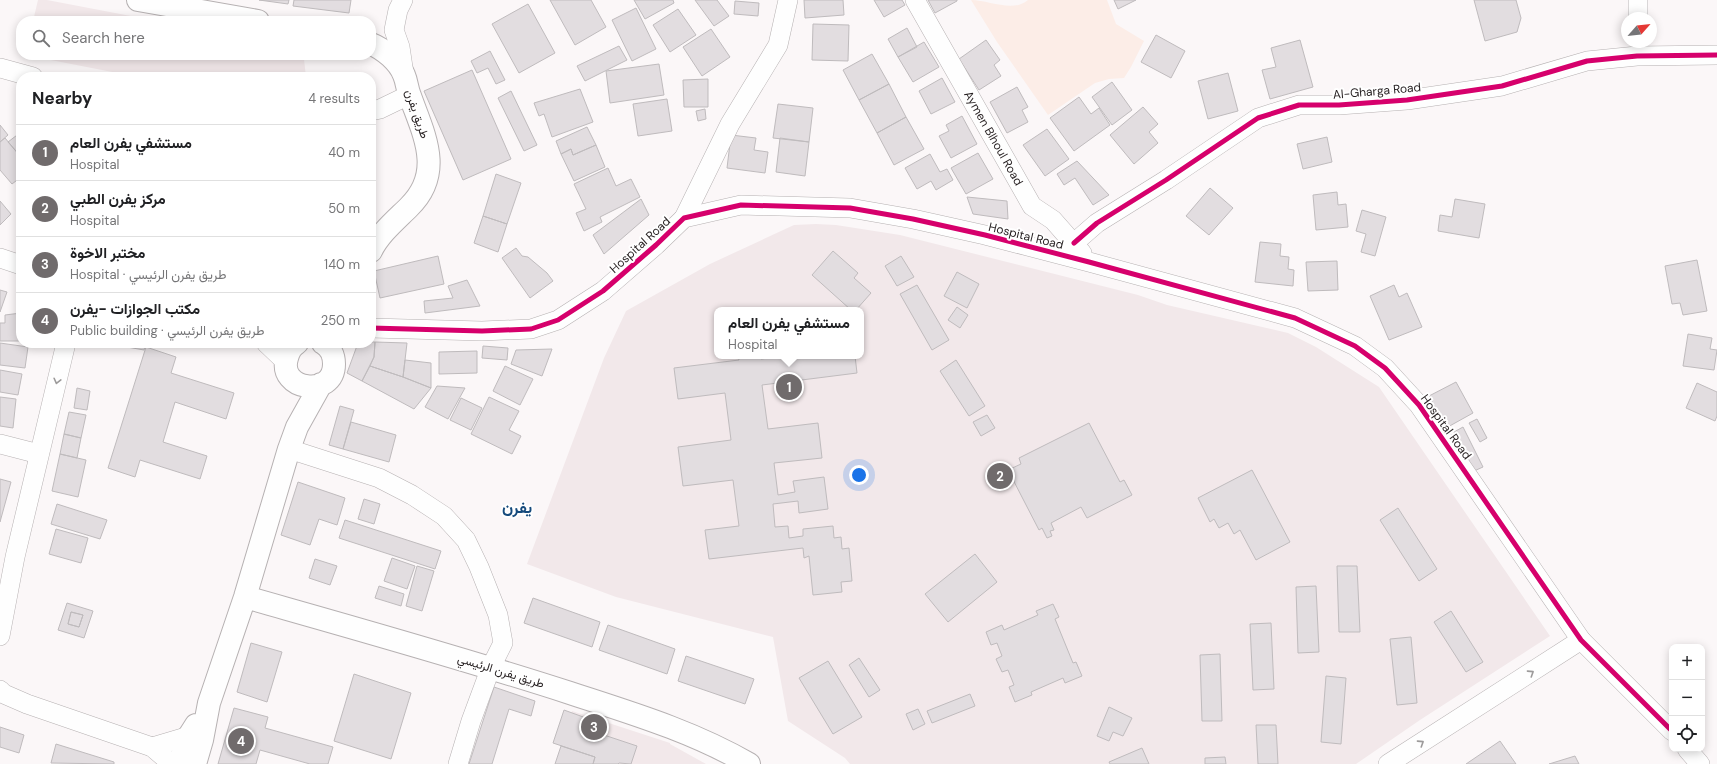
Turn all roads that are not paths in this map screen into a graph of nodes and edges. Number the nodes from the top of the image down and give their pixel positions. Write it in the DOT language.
graph roads {
  1 [pos="138,0"];
  2 [pos="403,0"];
  3 [pos="788,0"];
  4 [pos="915,0"];
  5 [pos="1638,0"];
  6 [pos="1638,12"];
  7 [pos="229,16"];
  8 [pos="376,46"];
  9 [pos="1637,49"];
  10 [pos="1717,55"];
  11 [pos="0,68"];
  12 [pos="16,72"];
  13 [pos="404,74"];
  14 [pos="409,95"];
  15 [pos="376,110"];
  16 [pos="684,218"];
  17 [pos="376,242"];
  18 [pos="1074,243"];
  19 [pos="0,258"];
  20 [pos="1089,262"];
  21 [pos="16,263"];
  22 [pos="376,328"];
  23 [pos="65,348"];
  24 [pos="270,348"];
  25 [pos="292,348"];
  26 [pos="331,348"];
  27 [pos="287,368"];
  28 [pos="321,384"];
  29 [pos="297,426"];
  30 [pos="0,444"];
  31 [pos="289,449"];
  32 [pos="39,454"];
  33 [pos="8,555"];
  34 [pos="245,597"];
  35 [pos="0,636"];
  36 [pos="1581,640"];
  37 [pos="491,667"];
  38 [pos="0,690"];
  39 [pos="1669,728"];
  40 [pos="195,738"];
  41 [pos="152,747"];
  42 [pos="1690,752"];
  43 [pos="172,764"];
  44 [pos="179,764"];
  45 [pos="195,764"];
  46 [pos="458,764"];
  47 [pos="749,764"];
  48 [pos="1388,764"];
  49 [pos="1700,764"];
  1 -- 7 [label="main road"];
  2 -- 13 [label="street"];
  3 -- 16 [label="street"];
  4 -- 18 [label="street, Aymen Blhoul Road"];
  5 -- 6 [label="street"];
  8 -- 13 [label="main road, طريق يفرن"];
  9 -- 10 [label="street, Al-Gharga Road"];
  9 -- 18 [label="street, Al-Gharga Road"];
  11 -- 12 [label="street"];
  13 -- 14 [label="main road, طريق يفرن"];
  14 -- 15 [label="street"];
  14 -- 17 [label="main road, طريق يفرن"];
  16 -- 20 [label="street, Hospital Road"];
  16 -- 22 [label="street, Hospital Road"];
  18 -- 20 [label="street, Aymen Blhoul Road"];
  19 -- 21 [label="street"];
  20 -- 36 [label="street, Hospital Road"];
  23 -- 32 [label="street, one-way"];
  24 -- 27 [label="street"];
  25 -- 27 [label="main road"];
  26 -- 28 [label="main road"];
  27 -- 28 [label="main road"];
  27 -- 29 [label="main road"];
  28 -- 29 [label="main road"];
  29 -- 31 [label="main road"];
  30 -- 32 [label="street"];
  31 -- 34 [label="main road"];
  31 -- 37 [label="street"];
  32 -- 33 [label="street"];
  33 -- 35 [label="street"];
  34 -- 37 [label="main road, طريق يفرن الرئيسي"];
  34 -- 40 [label="main road"];
  36 -- 39 [label="street, Hospital Road"];
  48 -- 36 [label="street, one-way"];
  37 -- 46 [label="street"];
  37 -- 47 [label="main road, طريق يفرن الرئيسي"];
  38 -- 41 [label="street"];
  40 -- 41 [label="street"];
  40 -- 44 [label="main road"];
  40 -- 45 [label="main road"];
  41 -- 43 [label="street"];
  42 -- 49 [label="street"];
}
